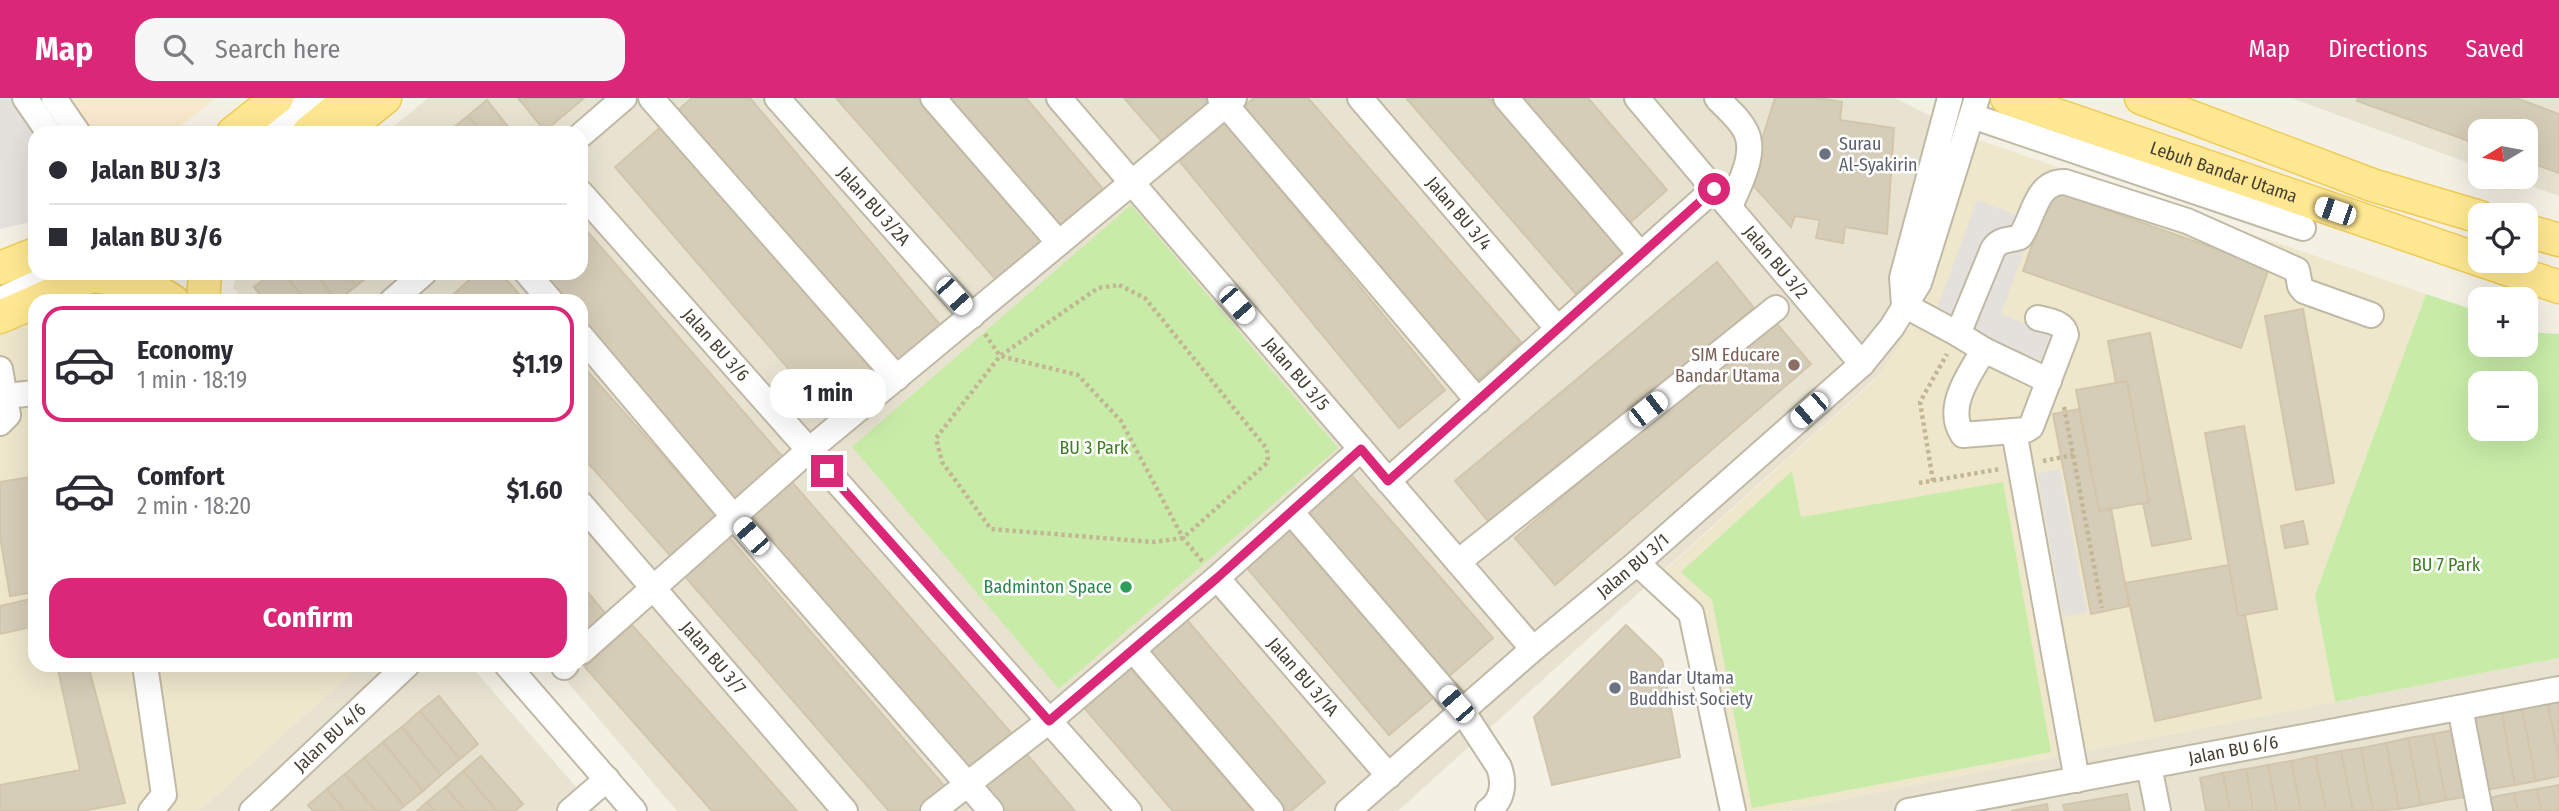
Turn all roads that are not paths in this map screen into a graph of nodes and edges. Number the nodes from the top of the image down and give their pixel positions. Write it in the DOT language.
graph roads {
  1 [pos="25,98"];
  2 [pos="54,98"];
  3 [pos="277,98"];
  4 [pos="313,98"];
  5 [pos="350,98"];
  6 [pos="385,98"];
  7 [pos="624,98"];
  8 [pos="651,98"];
  9 [pos="777,98"];
  10 [pos="933,98"];
  11 [pos="1059,98"];
  12 [pos="1360,98"];
  13 [pos="1506,98"];
  14 [pos="1637,98"];
  15 [pos="1717,98"];
  16 [pos="1950,98"];
  17 [pos="2007,98"];
  18 [pos="1227,100"];
  19 [pos="2158,102"];
  20 [pos="1975,107"];
  21 [pos="44,126"];
  22 [pos="73,126"];
  23 [pos="242,126"];
  24 [pos="280,126"];
  25 [pos="316,126"];
  26 [pos="350,126"];
  27 [pos="588,129"];
  28 [pos="2105,161"];
  29 [pos="1130,183"];
  30 [pos="2094,192"];
  31 [pos="1722,198"];
  32 [pos="588,201"];
  33 [pos="2468,213"];
  34 [pos="2308,216"];
  35 [pos="2538,234"];
  36 [pos="2559,240"];
  37 [pos="1059,243"];
  38 [pos="1641,255"];
  39 [pos="28,257"];
  40 [pos="2287,265"];
  41 [pos="0,268"];
  42 [pos="44,280"];
  43 [pos="82,280"];
  44 [pos="128,280"];
  45 [pos="164,280"];
  46 [pos="417,280"];
  47 [pos="533,280"];
  48 [pos="2559,287"];
  49 [pos="51,294"];
  50 [pos="163,294"];
  51 [pos="177,294"];
  52 [pos="404,294"];
  53 [pos="545,294"];
  54 [pos="0,300"];
  55 [pos="28,305"];
  56 [pos="1904,305"];
  57 [pos="1776,308"];
  58 [pos="2371,315"];
  59 [pos="972,316"];
  60 [pos="0,317"];
  61 [pos="2038,318"];
  62 [pos="1559,330"];
  63 [pos="1958,334"];
  64 [pos="588,344"];
  65 [pos="1984,350"];
  66 [pos="1862,364"];
  67 [pos="897,378"];
  68 [pos="2,381"];
  69 [pos="2049,381"];
  70 [pos="28,390"];
  71 [pos="1478,401"];
  72 [pos="0,423"];
  73 [pos="2014,431"];
  74 [pos="1361,449"];
  75 [pos="809,450"];
  76 [pos="1388,481"];
  77 [pos="588,512"];
  78 [pos="1291,512"];
  79 [pos="733,516"];
  80 [pos="1458,562"];
  81 [pos="1637,564"];
  82 [pos="1217,578"];
  83 [pos="653,588"];
  84 [pos="588,645"];
  85 [pos="1533,649"];
  86 [pos="1133,650"];
  87 [pos="146,672"];
  88 [pos="401,672"];
  89 [pos="513,672"];
  90 [pos="2559,689"];
  91 [pos="2460,708"];
  92 [pos="1463,712"];
  93 [pos="1049,721"];
  94 [pos="2149,766"];
  95 [pos="1389,776"];
  96 [pos="607,779"];
  97 [pos="2077,780"];
  98 [pos="967,783"];
  99 [pos="1954,807"];
  100 [pos="151,811"];
  101 [pos="252,811"];
  102 [pos="570,811"];
  103 [pos="634,811"];
  104 [pos="845,811"];
  105 [pos="933,811"];
  106 [pos="991,811"];
  107 [pos="1129,811"];
  108 [pos="1271,811"];
  109 [pos="1348,811"];
  110 [pos="1488,811"];
  111 [pos="1733,811"];
  112 [pos="1908,811"];
  113 [pos="2158,811"];
  114 [pos="2480,811"];
  1 -- 21 [label="street"];
  2 -- 22 [label="street"];
  3 -- 23 [label="main road"];
  4 -- 24 [label="street"];
  5 -- 25 [label="main road"];
  6 -- 26 [label="main road"];
  7 -- 27 [label="street"];
  8 -- 67 [label="street"];
  9 -- 59 [label="street, Jalan BU 3/2A"];
  10 -- 37 [label="street"];
  11 -- 29 [label="street, Jalan BU 3/5"];
  12 -- 62 [label="street, Jalan BU 3/4"];
  13 -- 38 [label="street"];
  14 -- 31 [label="street, Jalan BU 3/2"];
  15 -- 31 [label="street"];
  16 -- 56 [label="street"];
  17 -- 34 [label="main road, Lebuh Bandar Utama"];
  18 -- 29 [label="street"];
  18 -- 71 [label="street"];
  19 -- 33 [label="main road"];
  20 -- 28 [label="street"];
  20 -- 56 [label="street, Jalan BU 3/1"];
  28 -- 30 [label="street"];
  28 -- 34 [label="street"];
  29 -- 37 [label="street"];
  29 -- 74 [label="street, Jalan BU 3/5"];
  30 -- 40 [label="street"];
  30 -- 63 [label="street"];
  31 -- 38 [label="street"];
  31 -- 66 [label="street, Jalan BU 3/2"];
  32 -- 75 [label="street, Jalan BU 3/6"];
  34 -- 40 [label="street"];
  34 -- 48 [label="main road, Lebuh Bandar Utama"];
  35 -- 36 [label="main road"];
  37 -- 59 [label="street"];
  38 -- 62 [label="street"];
  39 -- 41 [label="main road"];
  40 -- 58 [label="street"];
  42 -- 54 [label="street"];
  43 -- 49 [label="main road"];
  44 -- 50 [label="main road"];
  45 -- 51 [label="street"];
  46 -- 52 [label="street"];
  47 -- 53 [label="street"];
  55 -- 60 [label="main road"];
  56 -- 63 [label="street"];
  56 -- 66 [label="street, Jalan BU 3/1"];
  57 -- 80 [label="street"];
  59 -- 67 [label="street"];
  61 -- 69 [label="street"];
  62 -- 71 [label="street"];
  63 -- 65 [label="street"];
  64 -- 79 [label="street"];
  65 -- 69 [label="street"];
  65 -- 73 [label="street"];
  66 -- 81 [label="street, Jalan BU 3/1"];
  67 -- 75 [label="street"];
  68 -- 70 [label="street"];
  68 -- 72 [label="street"];
  69 -- 73 [label="street"];
  71 -- 76 [label="street"];
  73 -- 97 [label="street"];
  74 -- 76 [label="street, Jalan BU 3/5"];
  74 -- 78 [label="street"];
  75 -- 79 [label="street"];
  75 -- 93 [label="street, Jalan BU 3/6"];
  76 -- 80 [label="street, Jalan BU 3/5"];
  77 -- 83 [label="street, Jalan BU 3/7"];
  78 -- 82 [label="street"];
  78 -- 92 [label="street"];
  79 -- 83 [label="street"];
  79 -- 98 [label="street"];
  80 -- 85 [label="street, Jalan BU 3/5"];
  81 -- 85 [label="street, Jalan BU 3/1"];
  81 -- 111 [label="street"];
  82 -- 86 [label="street"];
  82 -- 95 [label="street, Jalan BU 3/1A"];
  83 -- 84 [label="street"];
  83 -- 104 [label="street, Jalan BU 3/7"];
  85 -- 92 [label="street, Jalan BU 3/1"];
  86 -- 93 [label="street"];
  86 -- 108 [label="street"];
  87 -- 100 [label="street"];
  88 -- 101 [label="street, Jalan BU 4/6"];
  89 -- 96 [label="street"];
  90 -- 91 [label="street, Jalan BU 6/6"];
  91 -- 94 [label="street, Jalan BU 6/6"];
  91 -- 114 [label="street"];
  92 -- 95 [label="street, Jalan BU 3/1"];
  92 -- 110 [label="street"];
  93 -- 98 [label="street"];
  93 -- 107 [label="street, Jalan BU 3/6"];
  94 -- 97 [label="street, Jalan BU 6/6"];
  94 -- 113 [label="street"];
  95 -- 109 [label="street, Jalan BU 3/1"];
  96 -- 102 [label="street"];
  96 -- 103 [label="street"];
  97 -- 99 [label="street, Jalan BU 6/6"];
  98 -- 105 [label="street"];
  98 -- 106 [label="street"];
  99 -- 112 [label="street, Jalan BU 6/6"];
}
